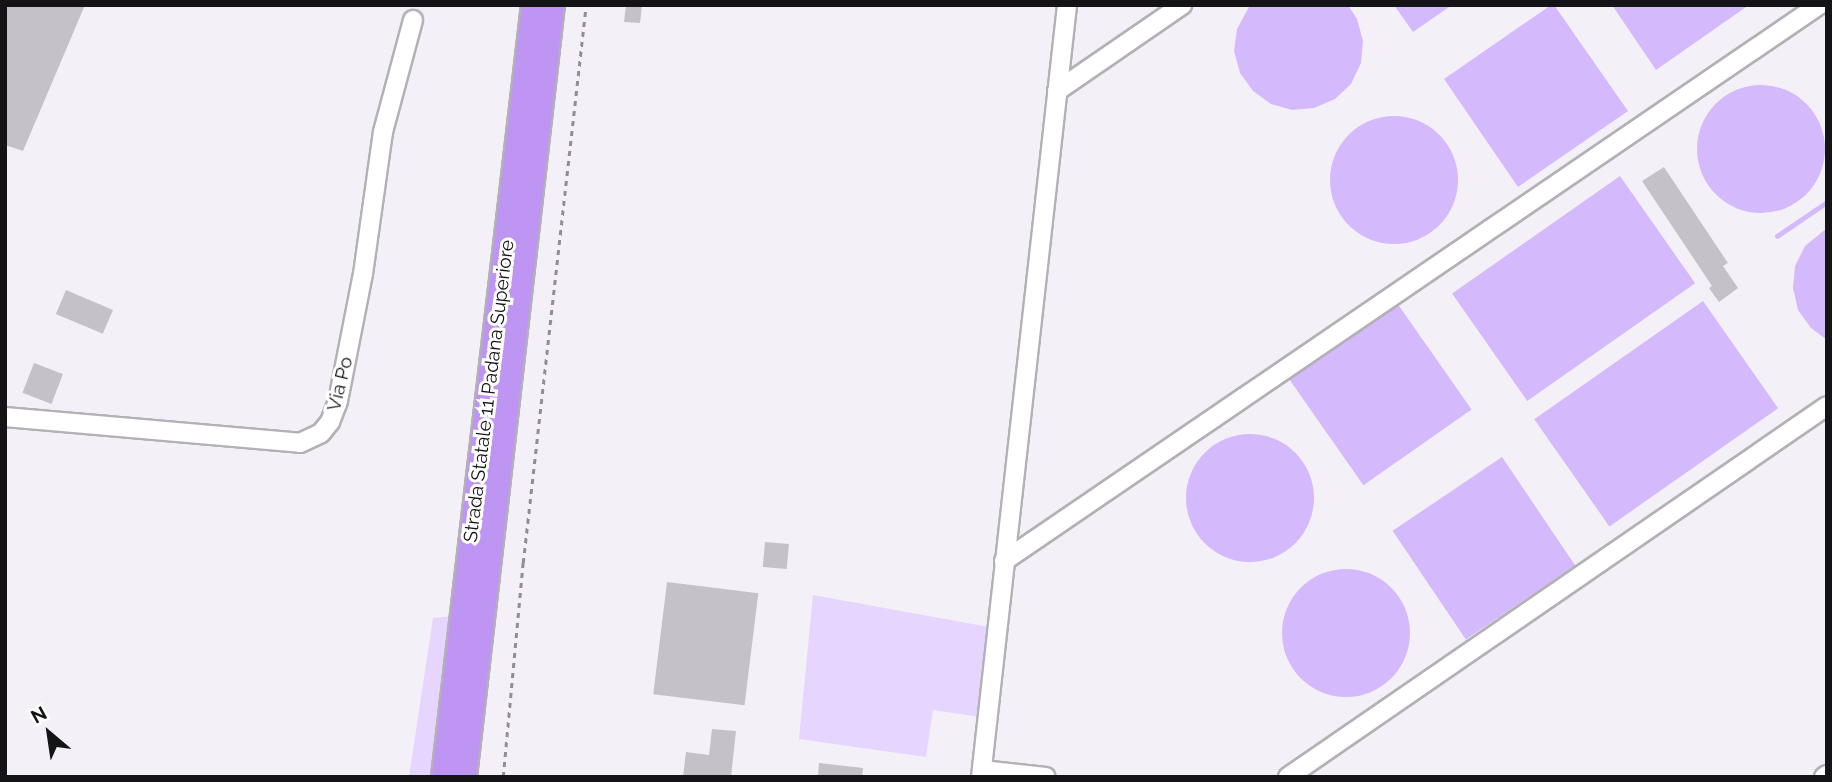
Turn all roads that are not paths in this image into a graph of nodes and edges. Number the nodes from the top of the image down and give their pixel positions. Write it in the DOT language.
graph roads {
  1 [pos="534,5"];
  2 [pos="552,5"];
  3 [pos="1067,5"];
  4 [pos="1182,5"];
  5 [pos="1819,5"];
  6 [pos="413,20"];
  7 [pos="1057,90"];
  8 [pos="1827,406"];
  9 [pos="5,416"];
  10 [pos="1004,561"];
  11 [pos="982,773"];
  12 [pos="444,777"];
  13 [pos="464,777"];
  14 [pos="1046,777"];
  15 [pos="1288,777"];
  1 -- 12 [label="highway, Strada Statale 11 Padana Superiore"];
  2 -- 13 [label="highway, Strada Statale 11 Padana Superiore"];
  3 -- 7 [label="street"];
  4 -- 7 [label="street"];
  5 -- 10 [label="street"];
  6 -- 9 [label="street, Via Po"];
  7 -- 10 [label="street"];
  8 -- 15 [label="street"];
  10 -- 11 [label="street"];
  11 -- 14 [label="street"];
}
